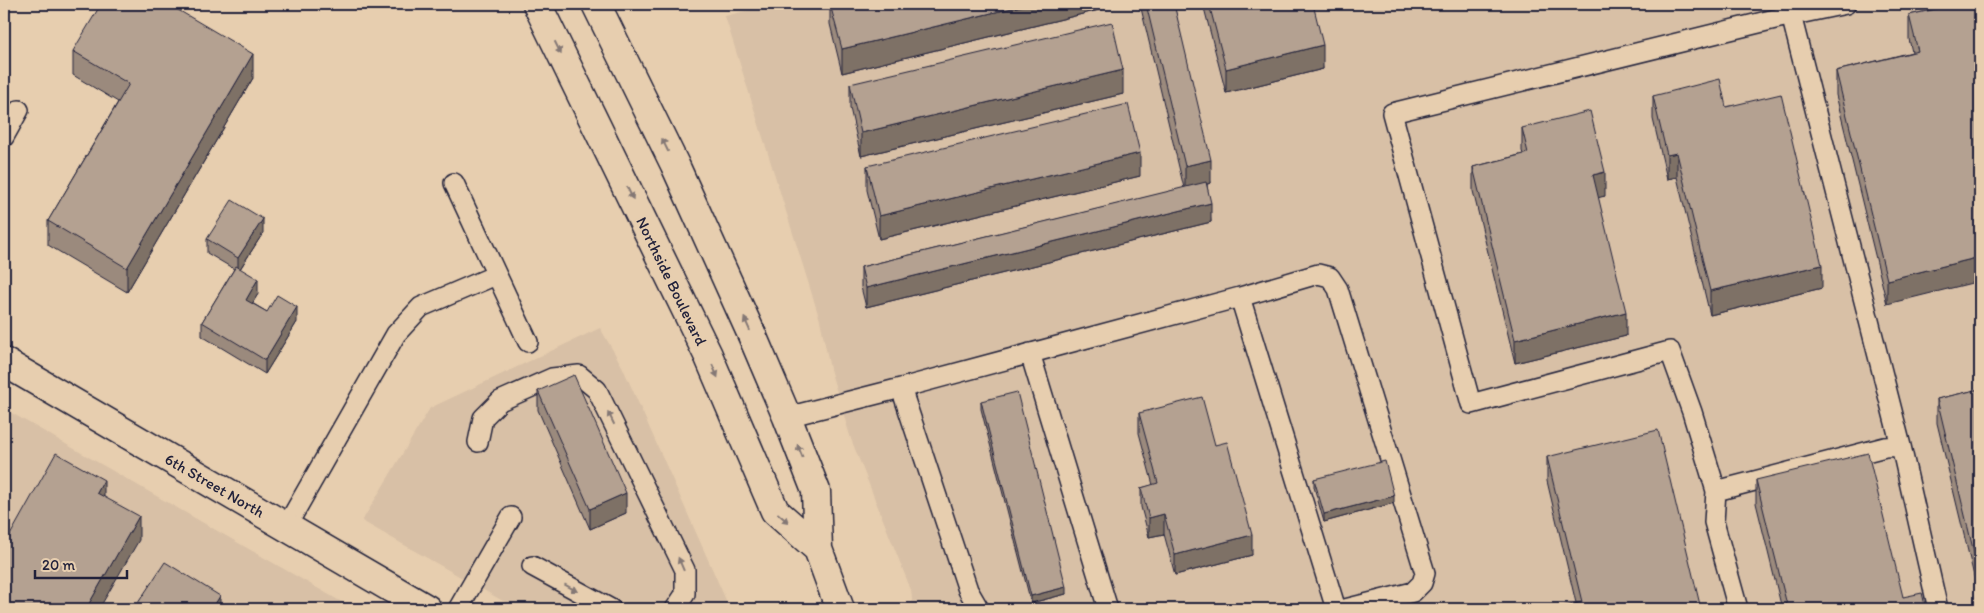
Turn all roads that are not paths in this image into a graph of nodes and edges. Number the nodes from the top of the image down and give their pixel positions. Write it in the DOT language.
graph roads {
  1 [pos="537,4"];
  2 [pos="596,4"];
  3 [pos="1846,4"];
  4 [pos="1791,16"];
  5 [pos="19,110"];
  6 [pos="4,137"];
  7 [pos="454,183"];
  8 [pos="496,275"];
  9 [pos="1240,297"];
  10 [pos="528,342"];
  11 [pos="1030,354"];
  12 [pos="4,362"];
  13 [pos="902,388"];
  14 [pos="787,418"];
  15 [pos="478,442"];
  16 [pos="1901,446"];
  17 [pos="1716,491"];
  18 [pos="511,517"];
  19 [pos="286,527"];
  20 [pos="818,549"];
  21 [pos="532,566"];
  22 [pos="427,609"];
  23 [pos="458,609"];
  24 [pos="610,609"];
  25 [pos="675,609"];
  26 [pos="840,609"];
  27 [pos="979,609"];
  28 [pos="1108,609"];
  29 [pos="1336,609"];
  30 [pos="1345,609"];
  31 [pos="1738,609"];
  32 [pos="1938,609"];
  1 -- 20 [label="main road, Northside Boulevard, one-way"];
  14 -- 2 [label="main road, Northside Boulevard, one-way"];
  3 -- 4 [label="lane"];
  4 -- 16 [label="lane"];
  4 -- 17 [label="lane"];
  5 -- 6 [label="lane"];
  7 -- 8 [label="lane"];
  8 -- 10 [label="lane"];
  8 -- 19 [label="lane"];
  9 -- 11 [label="lane"];
  9 -- 29 [label="lane"];
  9 -- 30 [label="lane"];
  11 -- 13 [label="lane"];
  11 -- 28 [label="lane"];
  12 -- 19 [label="main road, 6th Street North"];
  13 -- 14 [label="lane"];
  13 -- 27 [label="lane"];
  20 -- 14 [label="main road, Northside Boulevard, one-way"];
  25 -- 15 [label="lane, one-way"];
  16 -- 17 [label="lane"];
  16 -- 32 [label="lane"];
  17 -- 31 [label="lane"];
  18 -- 23 [label="lane"];
  19 -- 22 [label="main road, 6th Street North"];
  20 -- 26 [label="main road, Northside Boulevard"];
  21 -- 24 [label="lane, one-way"];
}
